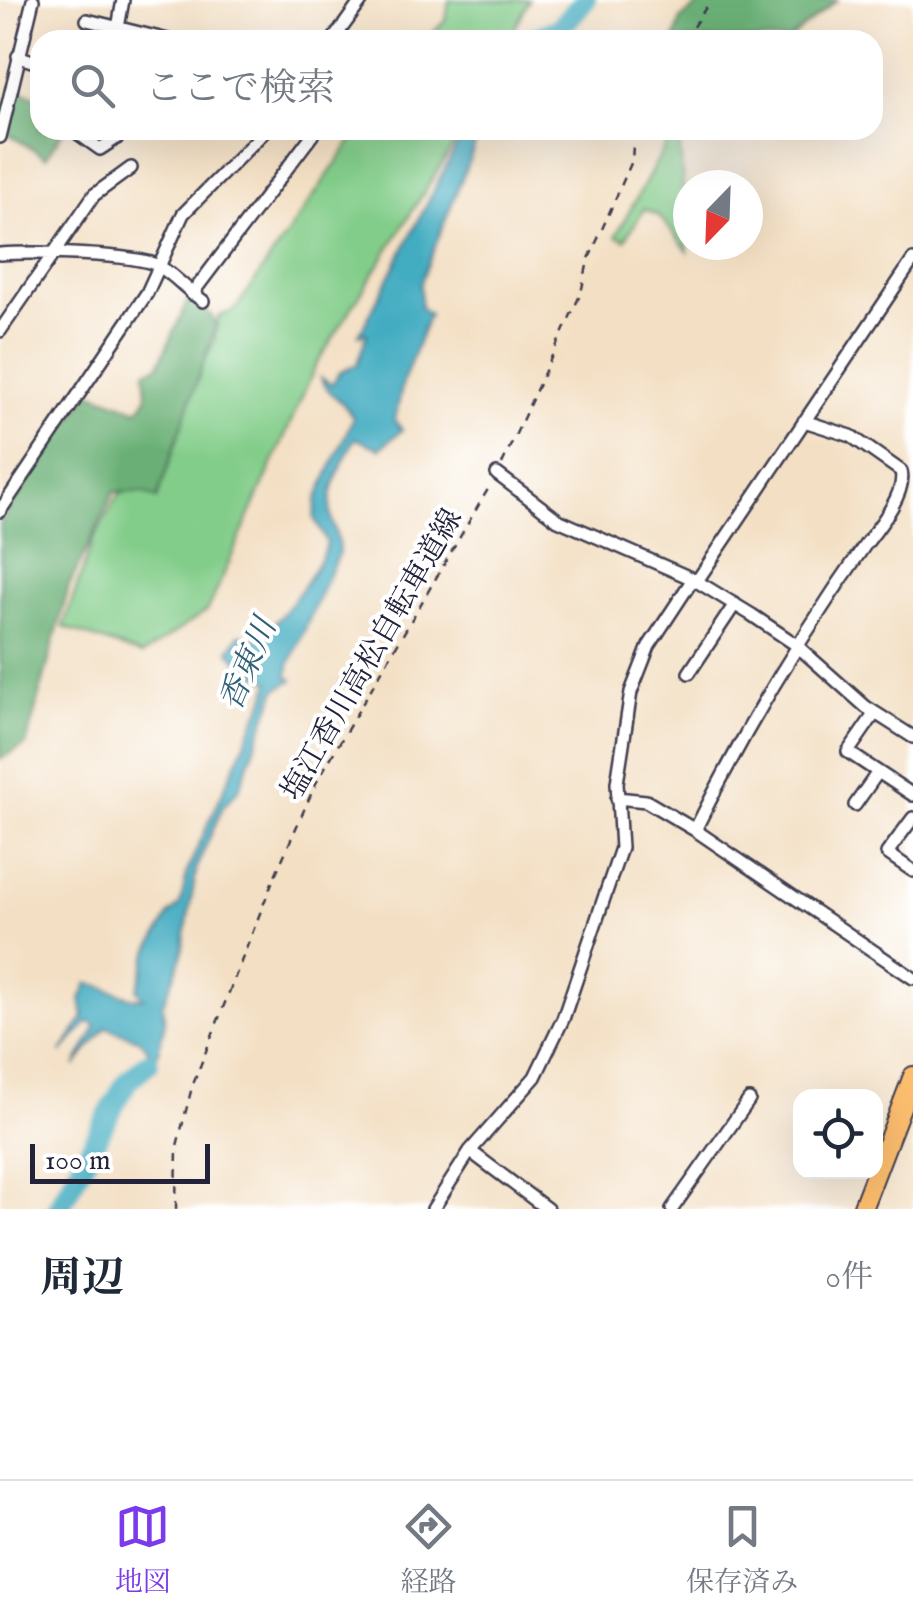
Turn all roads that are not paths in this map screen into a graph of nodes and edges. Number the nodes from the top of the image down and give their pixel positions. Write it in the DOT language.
graph roads {
  1 [pos="33,0"];
  2 [pos="122,0"];
  3 [pos="362,0"];
  4 [pos="87,20"];
  5 [pos="118,28"];
  6 [pos="126,30"];
  7 [pos="341,30"];
  8 [pos="18,56"];
  9 [pos="30,60"];
  10 [pos="0,137"];
  11 [pos="87,140"];
  12 [pos="113,140"];
  13 [pos="256,140"];
  14 [pos="309,140"];
  15 [pos="131,168"];
  16 [pos="53,250"];
  17 [pos="0,254"];
  18 [pos="913,260"];
  19 [pos="158,266"];
  20 [pos="0,332"];
  21 [pos="804,421"];
  22 [pos="902,470"];
  23 [pos="497,474"];
  24 [pos="913,479"];
  25 [pos="0,511"];
  26 [pos="695,580"];
  27 [pos="735,604"];
  28 [pos="795,644"];
  29 [pos="688,673"];
  30 [pos="875,713"];
  31 [pos="913,738"];
  32 [pos="878,772"];
  33 [pos="913,795"];
  34 [pos="618,798"];
  35 [pos="856,806"];
  36 [pos="913,818"];
  37 [pos="695,830"];
  38 [pos="913,871"];
  39 [pos="913,978"];
  40 [pos="912,1081"];
  41 [pos="749,1100"];
  42 [pos="470,1152"];
  43 [pos="433,1209"];
  44 [pos="547,1209"];
  45 [pos="672,1209"];
  46 [pos="862,1209"];
  1 -- 8 [label="street"];
  2 -- 5 [label="street"];
  3 -- 7 [label="street"];
  4 -- 5 [label="street"];
  5 -- 6 [label="street"];
  8 -- 9 [label="street"];
  8 -- 10 [label="street"];
  11 -- 12 [label="street"];
  13 -- 19 [label="street"];
  14 -- 19 [label="street"];
  15 -- 16 [label="street"];
  16 -- 17 [label="street"];
  16 -- 19 [label="street"];
  16 -- 20 [label="street"];
  18 -- 21 [label="street"];
  19 -- 25 [label="street"];
  21 -- 22 [label="street"];
  21 -- 26 [label="street"];
  22 -- 24 [label="street"];
  22 -- 28 [label="street"];
  23 -- 26 [label="street"];
  26 -- 27 [label="street"];
  26 -- 34 [label="street"];
  27 -- 28 [label="street"];
  27 -- 29 [label="street"];
  28 -- 30 [label="street"];
  28 -- 37 [label="street"];
  30 -- 31 [label="street"];
  30 -- 32 [label="street"];
  32 -- 33 [label="street"];
  32 -- 35 [label="street"];
  34 -- 37 [label="street"];
  34 -- 42 [label="street"];
  36 -- 38 [label="street"];
  37 -- 39 [label="street"];
  40 -- 46 [label="main road"];
  41 -- 45 [label="street"];
  42 -- 43 [label="street"];
  42 -- 44 [label="street"];
}
